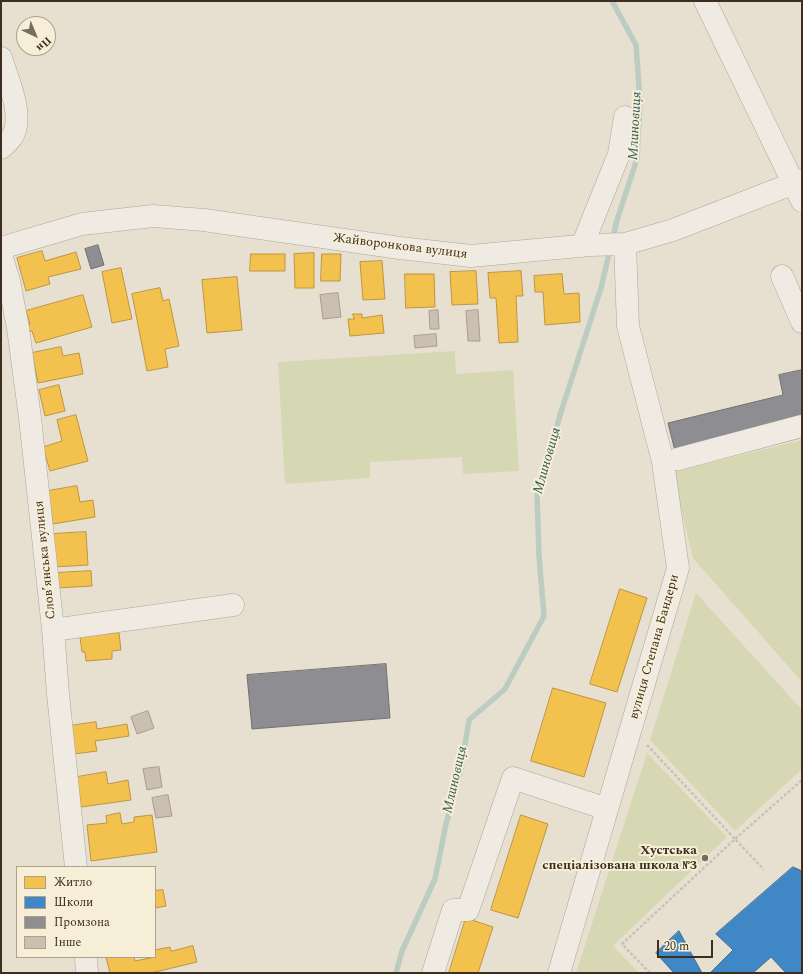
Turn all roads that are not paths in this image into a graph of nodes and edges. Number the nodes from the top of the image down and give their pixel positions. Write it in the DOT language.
graph roads {
  1 [pos="705,1"];
  2 [pos="1,58"];
  3 [pos="625,117"];
  4 [pos="1,148"];
  5 [pos="799,188"];
  6 [pos="625,244"];
  7 [pos="586,246"];
  8 [pos="1,248"];
  9 [pos="1,256"];
  10 [pos="782,276"];
  11 [pos="802,322"];
  12 [pos="802,426"];
  13 [pos="678,458"];
  14 [pos="233,605"];
  15 [pos="53,629"];
  16 [pos="607,809"];
  17 [pos="76,866"];
  18 [pos="86,958"];
  19 [pos="87,973"];
  20 [pos="433,973"];
  21 [pos="559,973"];
  1 -- 5 [label="street"];
  2 -- 4 [label="street"];
  3 -- 7 [label="street"];
  5 -- 6 [label="street, Жайворонкова вулиця"];
  6 -- 7 [label="street, Жайворонкова вулиця"];
  6 -- 16 [label="street, вулиця Степана Бандери"];
  7 -- 8 [label="street, Жайворонкова вулиця"];
  9 -- 15 [label="street, Словʼянська вулиця"];
  10 -- 11 [label="street"];
  12 -- 13 [label="street"];
  14 -- 15 [label="street"];
  15 -- 17 [label="street, Словʼянська вулиця"];
  16 -- 20 [label="street"];
  16 -- 21 [label="street, вулиця Степана Бандери"];
  18 -- 19 [label="street"];
}
